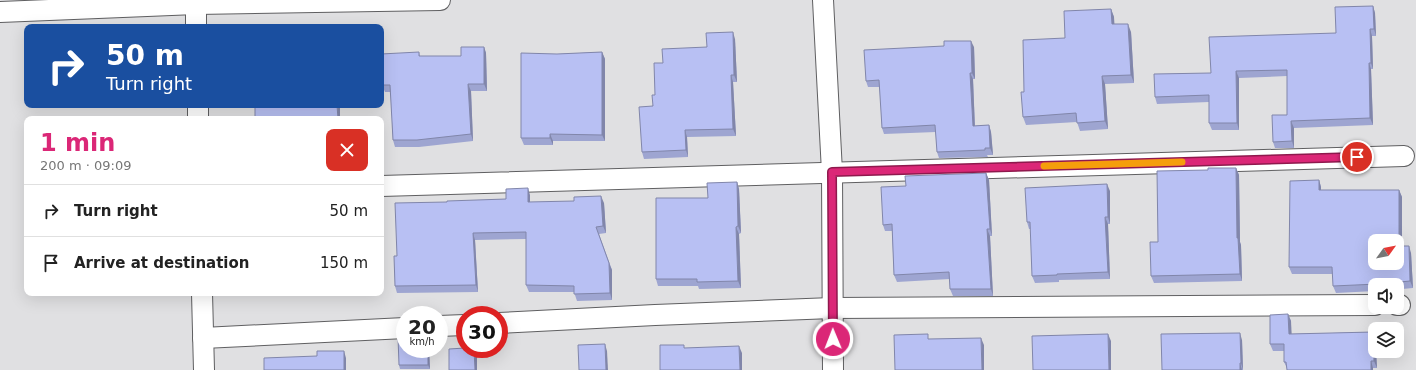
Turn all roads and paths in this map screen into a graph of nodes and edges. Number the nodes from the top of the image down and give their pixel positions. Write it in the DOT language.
graph roads {
  1 [pos="440,0"];
  2 [pos="823,0"];
  3 [pos="196,2"];
  4 [pos="0,12"];
  5 [pos="196,24"];
  6 [pos="1404,156"];
  7 [pos="832,172"];
  8 [pos="384,186"];
  9 [pos="202,296"];
  10 [pos="1368,305"];
  11 [pos="832,308"];
  12 [pos="508,323"];
  13 [pos="396,328"];
  14 [pos="203,338"];
  15 [pos="204,370"];
  16 [pos="833,370"];
  1 -- 3 [label="street"];
  2 -- 7 [label="street"];
  3 -- 4 [label="street"];
  3 -- 5 [label="street"];
  6 -- 7 [label="street"];
  7 -- 8 [label="street"];
  7 -- 11 [label="street"];
  9 -- 14 [label="street"];
  10 -- 11 [label="street"];
  11 -- 12 [label="street"];
  11 -- 16 [label="street"];
  13 -- 14 [label="street"];
  14 -- 15 [label="street"];
}
